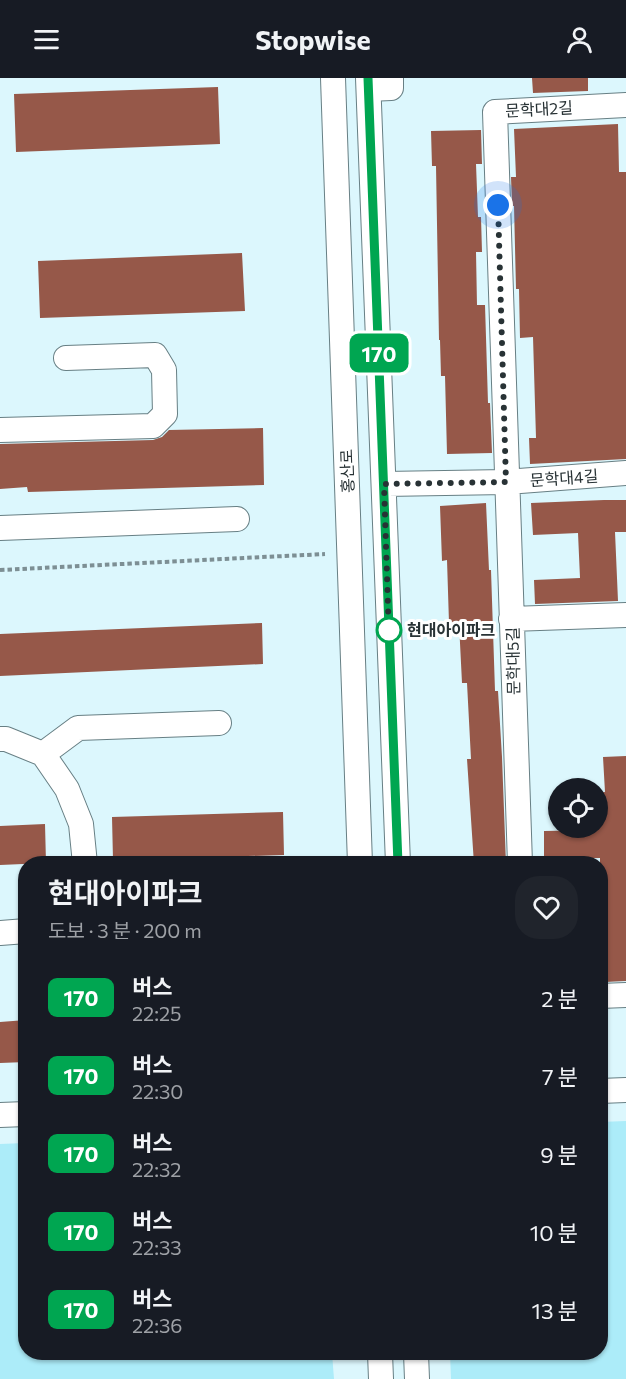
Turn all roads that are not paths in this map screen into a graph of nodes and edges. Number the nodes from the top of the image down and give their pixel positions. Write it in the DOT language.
graph roads {
  1 [pos="391,78"];
  2 [pos="327,80"];
  3 [pos="368,84"];
  4 [pos="626,105"];
  5 [pos="501,299"];
  6 [pos="66,358"];
  7 [pos="0,430"];
  8 [pos="626,473"];
  9 [pos="506,482"];
  10 [pos="384,484"];
  11 [pos="237,519"];
  12 [pos="0,528"];
  13 [pos="626,615"];
  14 [pos="511,619"];
  15 [pos="219,723"];
  16 [pos="0,739"];
  17 [pos="43,754"];
  18 [pos="84,856"];
  19 [pos="360,856"];
  20 [pos="398,856"];
  21 [pos="520,856"];
  22 [pos="18,932"];
  23 [pos="0,933"];
  24 [pos="626,995"];
  25 [pos="608,996"];
  26 [pos="626,1090"];
  27 [pos="608,1091"];
  28 [pos="18,1114"];
  29 [pos="0,1115"];
  30 [pos="380,1360"];
  31 [pos="416,1360"];
  32 [pos="381,1379"];
  33 [pos="417,1379"];
  1 -- 3 [label="street"];
  2 -- 19 [label="street, 홍산로"];
  3 -- 10 [label="street"];
  4 -- 5 [label="street, 문학대2길"];
  5 -- 9 [label="street, 문학대4길"];
  6 -- 7 [label="street"];
  8 -- 9 [label="street, 문학대4길"];
  9 -- 10 [label="street"];
  9 -- 14 [label="street"];
  10 -- 20 [label="street"];
  11 -- 12 [label="street"];
  13 -- 14 [label="street, 문학대5길"];
  14 -- 21 [label="street, 문학대5길"];
  15 -- 17 [label="street"];
  16 -- 17 [label="street"];
  17 -- 18 [label="street"];
  22 -- 23 [label="street"];
  24 -- 25 [label="street"];
  26 -- 27 [label="street"];
  28 -- 29 [label="street"];
  30 -- 32 [label="street"];
  31 -- 33 [label="street"];
}
